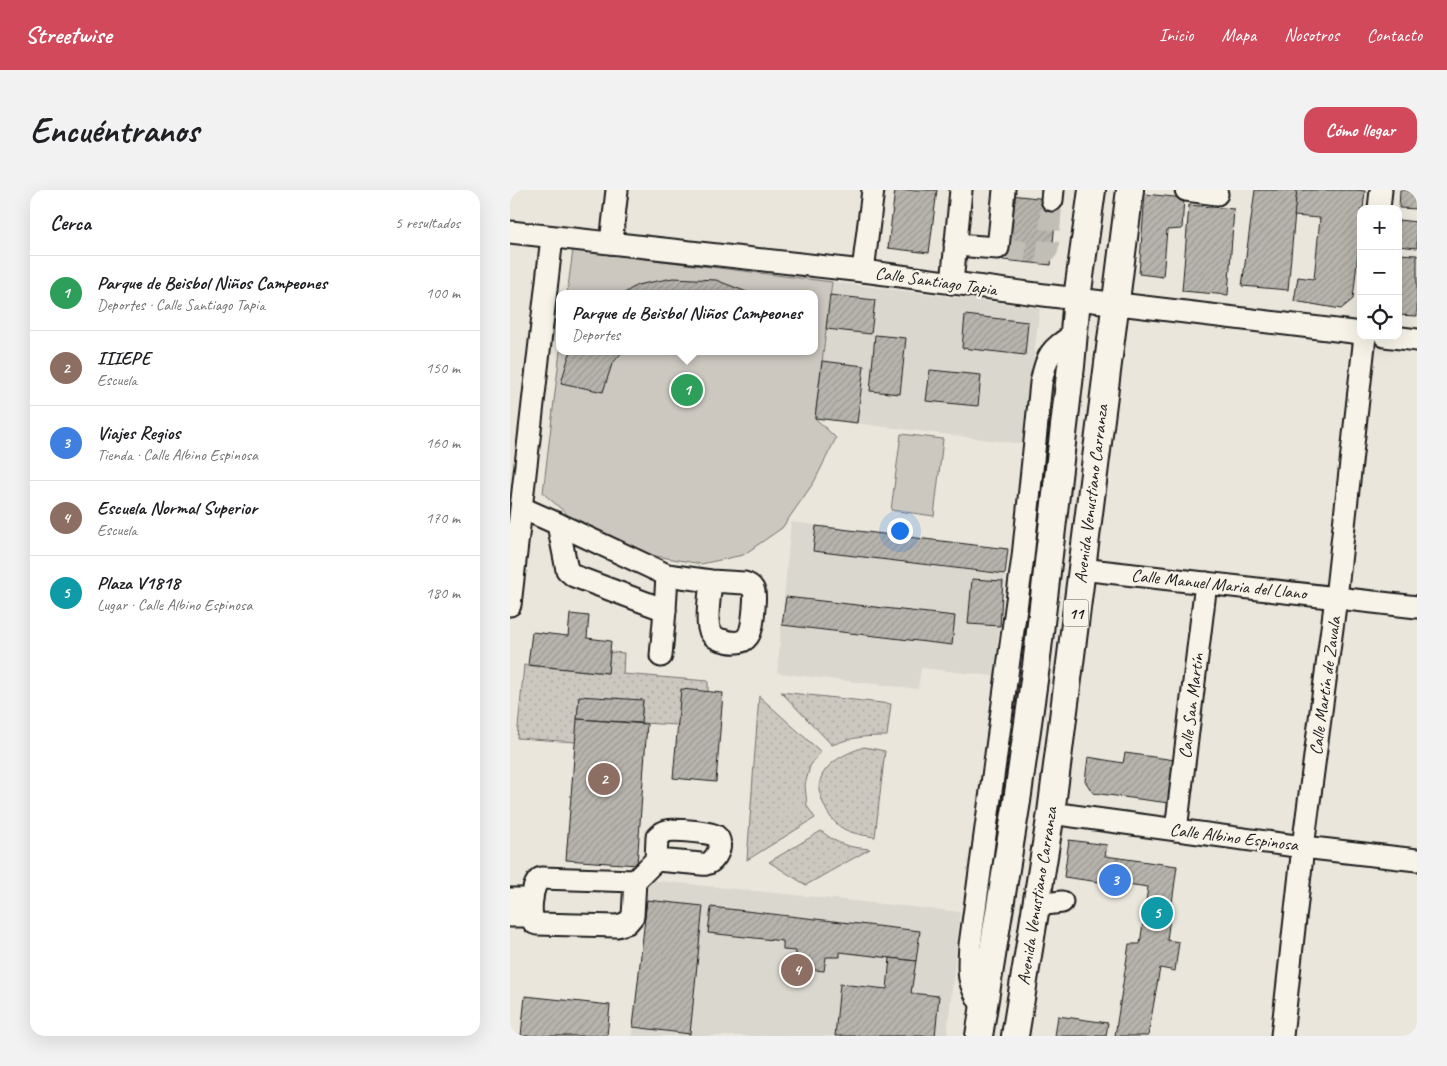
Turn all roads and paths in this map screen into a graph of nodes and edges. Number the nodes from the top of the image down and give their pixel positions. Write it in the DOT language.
graph roads {
  1 [pos="617,190"];
  2 [pos="873,190"];
  3 [pos="961,190"];
  4 [pos="1004,190"];
  5 [pos="1092,190"];
  6 [pos="1130,190"];
  7 [pos="1186,190"];
  8 [pos="1381,190"];
  9 [pos="1217,194"];
  10 [pos="1379,205"];
  11 [pos="510,232"];
  12 [pos="552,237"];
  13 [pos="611,243"];
  14 [pos="955,245"];
  15 [pos="864,271"];
  16 [pos="952,283"];
  17 [pos="1077,298"];
  18 [pos="1116,303"];
  19 [pos="1357,333"];
  20 [pos="1402,338"];
  21 [pos="1365,340"];
  22 [pos="1417,340"];
  23 [pos="522,508"];
  24 [pos="558,524"];
  25 [pos="1081,569"];
  26 [pos="667,575"];
  27 [pos="710,581"];
  28 [pos="1206,582"];
  29 [pos="1336,598"];
  30 [pos="510,605"];
  31 [pos="1417,607"];
  32 [pos="665,610"];
  33 [pos="661,656"];
  34 [pos="1051,813"];
  35 [pos="1176,830"];
  36 [pos="1304,846"];
  37 [pos="656,860"];
  38 [pos="1417,860"];
  39 [pos="635,881"];
  40 [pos="510,899"];
  41 [pos="532,908"];
  42 [pos="510,916"];
  43 [pos="979,1036"];
  44 [pos="1015,1036"];
  45 [pos="1282,1036"];
  1 -- 13 [label="street"];
  2 -- 15 [label="street"];
  3 -- 14 [label="street"];
  4 -- 14 [label="street"];
  5 -- 17 [label="main road, Avenida Venustiano Carranza / 11"];
  6 -- 18 [label="main road, Avenida Venustiano Carranza / 11"];
  7 -- 9 [label="street"];
  8 -- 10 [label="street"];
  11 -- 12 [label="street, Calle Santiago Tapia"];
  12 -- 13 [label="street, Calle Santiago Tapia"];
  12 -- 23 [label="street"];
  13 -- 15 [label="street, Calle Santiago Tapia"];
  14 -- 16 [label="street"];
  15 -- 16 [label="street, Calle Santiago Tapia"];
  16 -- 17 [label="street, Calle Santiago Tapia"];
  17 -- 18 [label="street, Calle Santiago Tapia"];
  17 -- 43 [label="main road, Avenida Venustiano Carranza / 11"];
  18 -- 19 [label="street, Calle Santiago Tapia"];
  18 -- 25 [label="main road, Avenida Venustiano Carranza / 11"];
  20 -- 22 [label="street"];
  21 -- 29 [label="street, Calle Martín de Zavala"];
  23 -- 24 [label="street"];
  23 -- 30 [label="street"];
  24 -- 26 [label="street"];
  24 -- 32 [label="street"];
  25 -- 28 [label="street, Calle Manuel Maria del Llano"];
  25 -- 34 [label="main road, Avenida Venustiano Carranza / 11"];
  26 -- 27 [label="street"];
  26 -- 32 [label="street"];
  28 -- 29 [label="street, Calle Manuel Maria del Llano"];
  28 -- 35 [label="street, Calle San Martín"];
  29 -- 31 [label="street, Calle Manuel Maria del Llano"];
  29 -- 36 [label="street, Calle Martín de Zavala"];
  32 -- 33 [label="street"];
  34 -- 35 [label="street, Calle Albino Espinosa"];
  34 -- 44 [label="main road, Avenida Venustiano Carranza / 11"];
  35 -- 36 [label="street, Calle Albino Espinosa"];
  36 -- 38 [label="street, Calle Albino Espinosa"];
  36 -- 45 [label="street, Calle Martín de Zavala"];
  37 -- 39 [label="street"];
  39 -- 41 [label="street"];
  39 -- 41 [label="street"];
  40 -- 41 [label="street"];
  41 -- 42 [label="street"];
}
